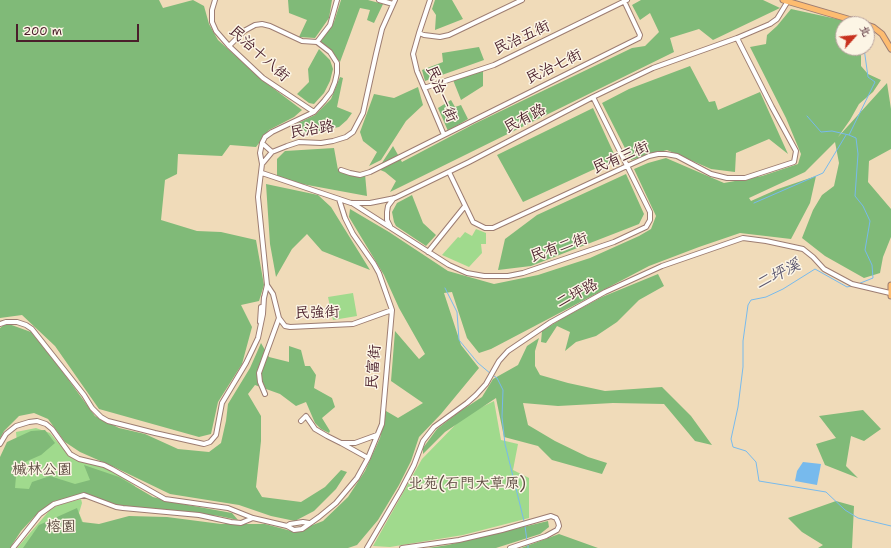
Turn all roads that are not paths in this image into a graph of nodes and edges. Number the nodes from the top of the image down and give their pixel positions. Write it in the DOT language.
graph roads {
  1 [pos="215,0"];
  2 [pos="337,0"];
  3 [pos="379,0"];
  4 [pos="430,0"];
  5 [pos="522,0"];
  6 [pos="626,1"];
  7 [pos="785,1"];
  8 [pos="394,2"];
  9 [pos="838,16"];
  10 [pos="875,30"];
  11 [pos="419,33"];
  12 [pos="737,38"];
  13 [pos="317,42"];
  14 [pos="228,46"];
  15 [pos="891,49"];
  16 [pos="424,88"];
  17 [pos="593,97"];
  18 [pos="314,112"];
  19 [pos="444,135"];
  20 [pos="262,143"];
  21 [pos="272,152"];
  22 [pos="262,164"];
  23 [pos="628,166"];
  24 [pos="341,170"];
  25 [pos="449,172"];
  26 [pos="262,173"];
  27 [pos="395,198"];
  28 [pos="339,199"];
  29 [pos="351,203"];
  30 [pos="465,206"];
  31 [pos="390,227"];
  32 [pos="428,252"];
  33 [pos="267,284"];
  34 [pos="891,284"];
  35 [pos="891,294"];
  36 [pos="392,310"];
  37 [pos="279,318"];
  38 [pos="0,324"];
  39 [pos="265,394"];
  40 [pos="301,421"];
  41 [pos="378,435"];
  42 [pos="341,443"];
  43 [pos="0,444"];
  44 [pos="368,458"];
  45 [pos="253,518"];
  46 [pos="13,548"];
  47 [pos="367,548"];
  48 [pos="402,548"];
  49 [pos="510,548"];
  1 -- 14 [label="street, 民治十八街"];
  2 -- 13 [label="street"];
  3 -- 8 [label="street"];
  4 -- 11 [label="street, 民治一街"];
  5 -- 11 [label="street"];
  6 -- 16 [label="street, 民治五街"];
  6 -- 19 [label="street, 民治七街"];
  7 -- 9 [label="main road"];
  7 -- 12 [label="street, 民有路"];
  8 -- 21 [label="street, 民治路"];
  10 -- 15 [label="main road"];
  11 -- 16 [label="street, 民治一街"];
  12 -- 17 [label="street, 民有路"];
  12 -- 23 [label="street, 民有三街"];
  13 -- 14 [label="street"];
  13 -- 18 [label="street"];
  14 -- 18 [label="street, 民治十八街"];
  16 -- 19 [label="street, 民治一街"];
  17 -- 23 [label="street, 民有二街"];
  17 -- 25 [label="street, 民有路"];
  18 -- 20 [label="street"];
  19 -- 24 [label="street, 民治一街"];
  20 -- 21 [label="street"];
  20 -- 22 [label="street"];
  21 -- 22 [label="street, 民治路"];
  22 -- 26 [label="street"];
  23 -- 30 [label="street, 民有三街"];
  23 -- 32 [label="street, 民有二街"];
  25 -- 27 [label="street, 民有路"];
  25 -- 30 [label="street, 民有三街"];
  26 -- 28 [label="street, 民有路"];
  26 -- 33 [label="street"];
  27 -- 29 [label="street, 民有路"];
  27 -- 31 [label="street"];
  28 -- 29 [label="street, 民有路"];
  28 -- 36 [label="street, 民富街"];
  29 -- 31 [label="street, 民有二街"];
  30 -- 32 [label="street"];
  31 -- 32 [label="street, 民有二街"];
  33 -- 37 [label="street, 民強街"];
  33 -- 38 [label="street"];
  34 -- 35 [label="main road"];
  35 -- 47 [label="street, 二坪路"];
  36 -- 37 [label="street, 民強街"];
  36 -- 41 [label="street, 民富街"];
  37 -- 39 [label="street"];
  40 -- 42 [label="street"];
  41 -- 42 [label="street"];
  41 -- 44 [label="street, 民富街"];
  42 -- 44 [label="street"];
  43 -- 45 [label="street, 民富街"];
  44 -- 45 [label="street, 民富街"];
  45 -- 46 [label="street"];
  48 -- 49 [label="street"];
}
